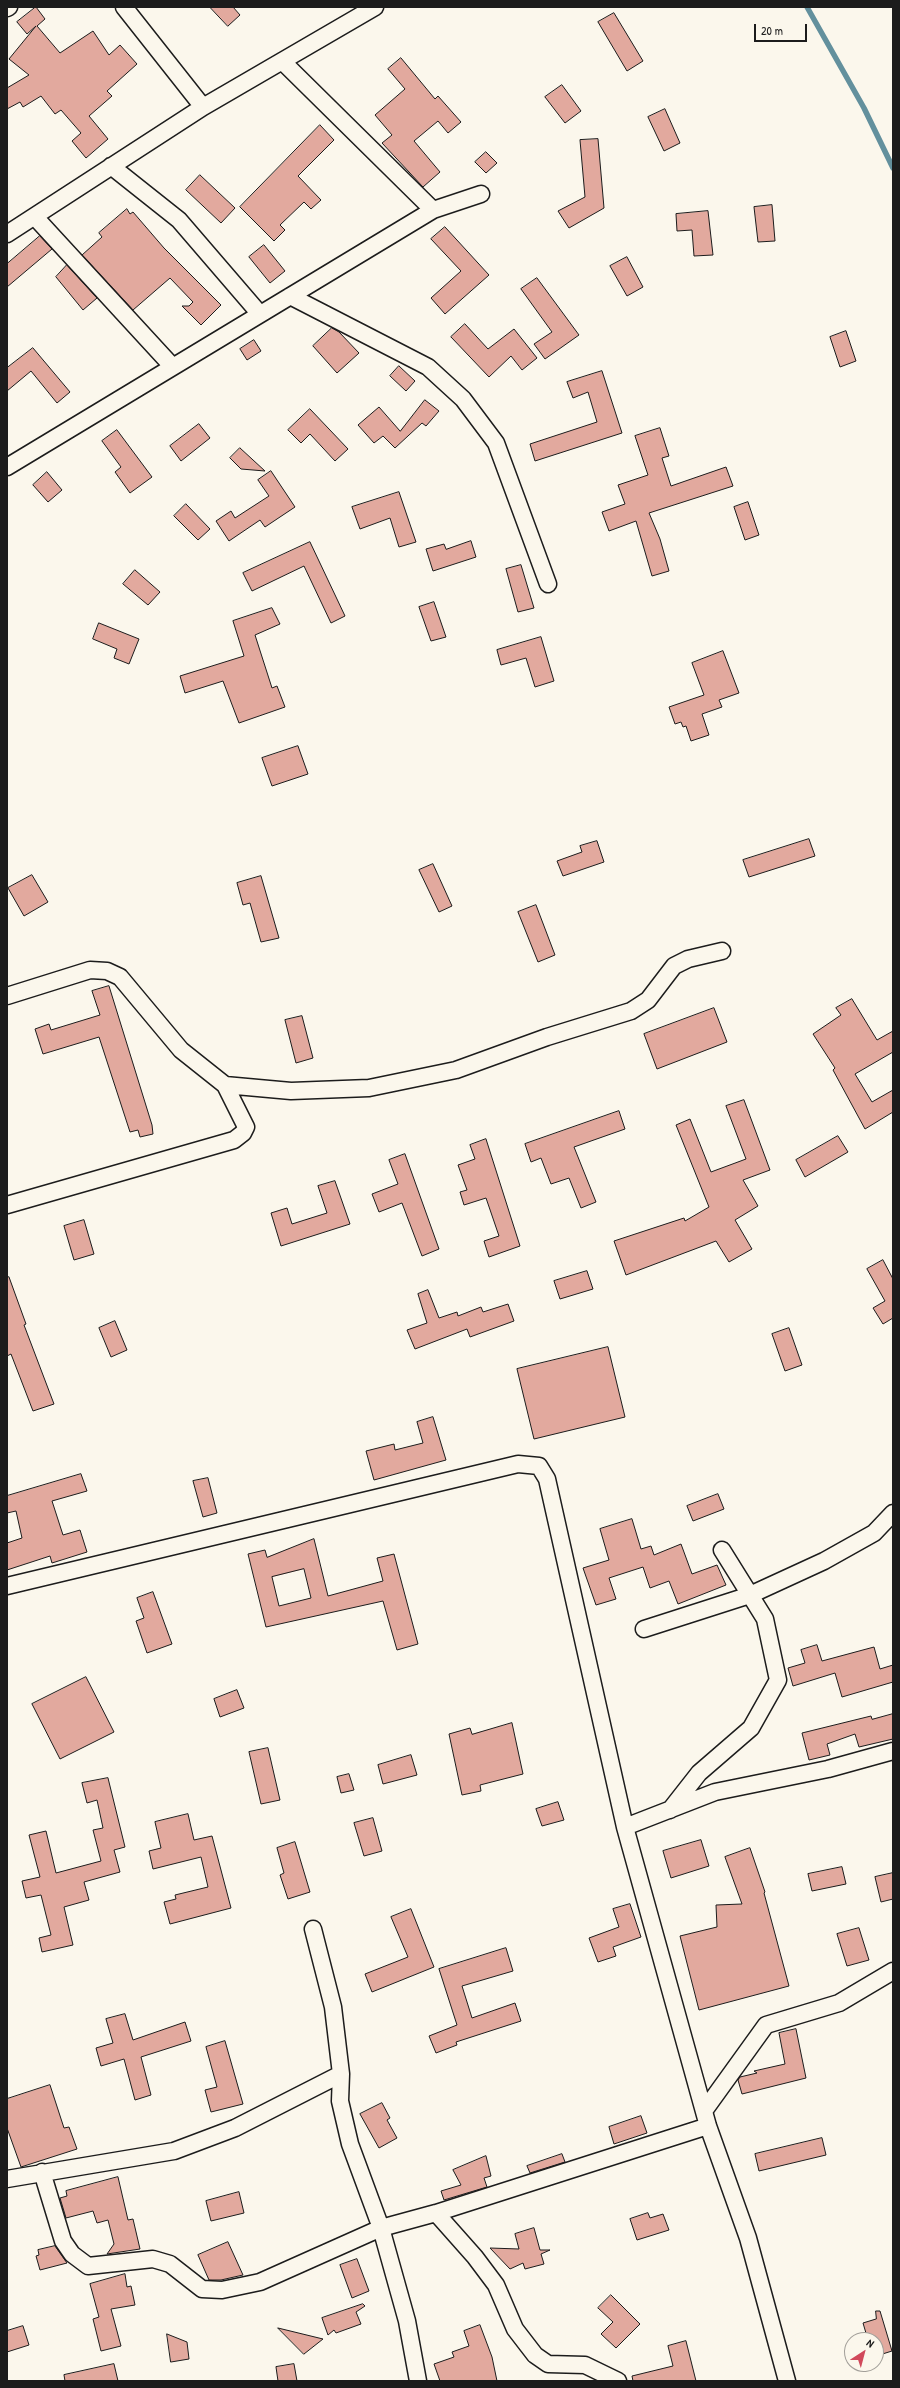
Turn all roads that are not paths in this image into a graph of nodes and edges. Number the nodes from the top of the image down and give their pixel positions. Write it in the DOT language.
graph roads {
  1 [pos="124,7"];
  2 [pos="375,7"];
  3 [pos="282,61"];
  4 [pos="203,107"];
  5 [pos="111,166"];
  6 [pos="481,194"];
  7 [pos="433,210"];
  8 [pos="35,216"];
  9 [pos="7,234"];
  10 [pos="290,296"];
  11 [pos="259,313"];
  12 [pos="172,366"];
  13 [pos="7,467"];
  14 [pos="548,584"];
  15 [pos="722,951"];
  16 [pos="7,996"];
  17 [pos="225,1085"];
  18 [pos="7,1205"];
  19 [pos="893,1513"];
  20 [pos="722,1550"];
  21 [pos="7,1586"];
  22 [pos="750,1594"];
  23 [pos="644,1629"];
  24 [pos="893,1751"];
  25 [pos="670,1810"];
  26 [pos="625,1827"];
  27 [pos="313,1929"];
  28 [pos="893,1971"];
  29 [pos="341,2074"];
  30 [pos="706,2119"];
  31 [pos="42,2172"];
  32 [pos="7,2179"];
  33 [pos="436,2214"];
  34 [pos="381,2228"];
  35 [pos="418,2381"];
  36 [pos="618,2381"];
  37 [pos="787,2381"];
  1 -- 4 [label="street"];
  2 -- 3 [label="street"];
  3 -- 4 [label="street"];
  3 -- 7 [label="street"];
  4 -- 5 [label="street"];
  5 -- 8 [label="street"];
  5 -- 11 [label="street"];
  6 -- 7 [label="street"];
  7 -- 10 [label="street"];
  8 -- 9 [label="street"];
  8 -- 12 [label="street"];
  10 -- 11 [label="street"];
  10 -- 14 [label="street"];
  11 -- 12 [label="street"];
  12 -- 13 [label="street"];
  15 -- 17 [label="street"];
  16 -- 17 [label="street"];
  17 -- 18 [label="street"];
  19 -- 22 [label="street"];
  20 -- 22 [label="street"];
  21 -- 26 [label="street"];
  22 -- 23 [label="street"];
  22 -- 25 [label="street"];
  24 -- 25 [label="street"];
  25 -- 26 [label="street"];
  26 -- 30 [label="street"];
  27 -- 29 [label="street"];
  28 -- 30 [label="street"];
  29 -- 31 [label="street"];
  29 -- 34 [label="street"];
  30 -- 33 [label="street"];
  30 -- 37 [label="street"];
  31 -- 32 [label="street"];
  31 -- 34 [label="street"];
  33 -- 34 [label="street"];
  33 -- 36 [label="street"];
  34 -- 35 [label="street"];
}
